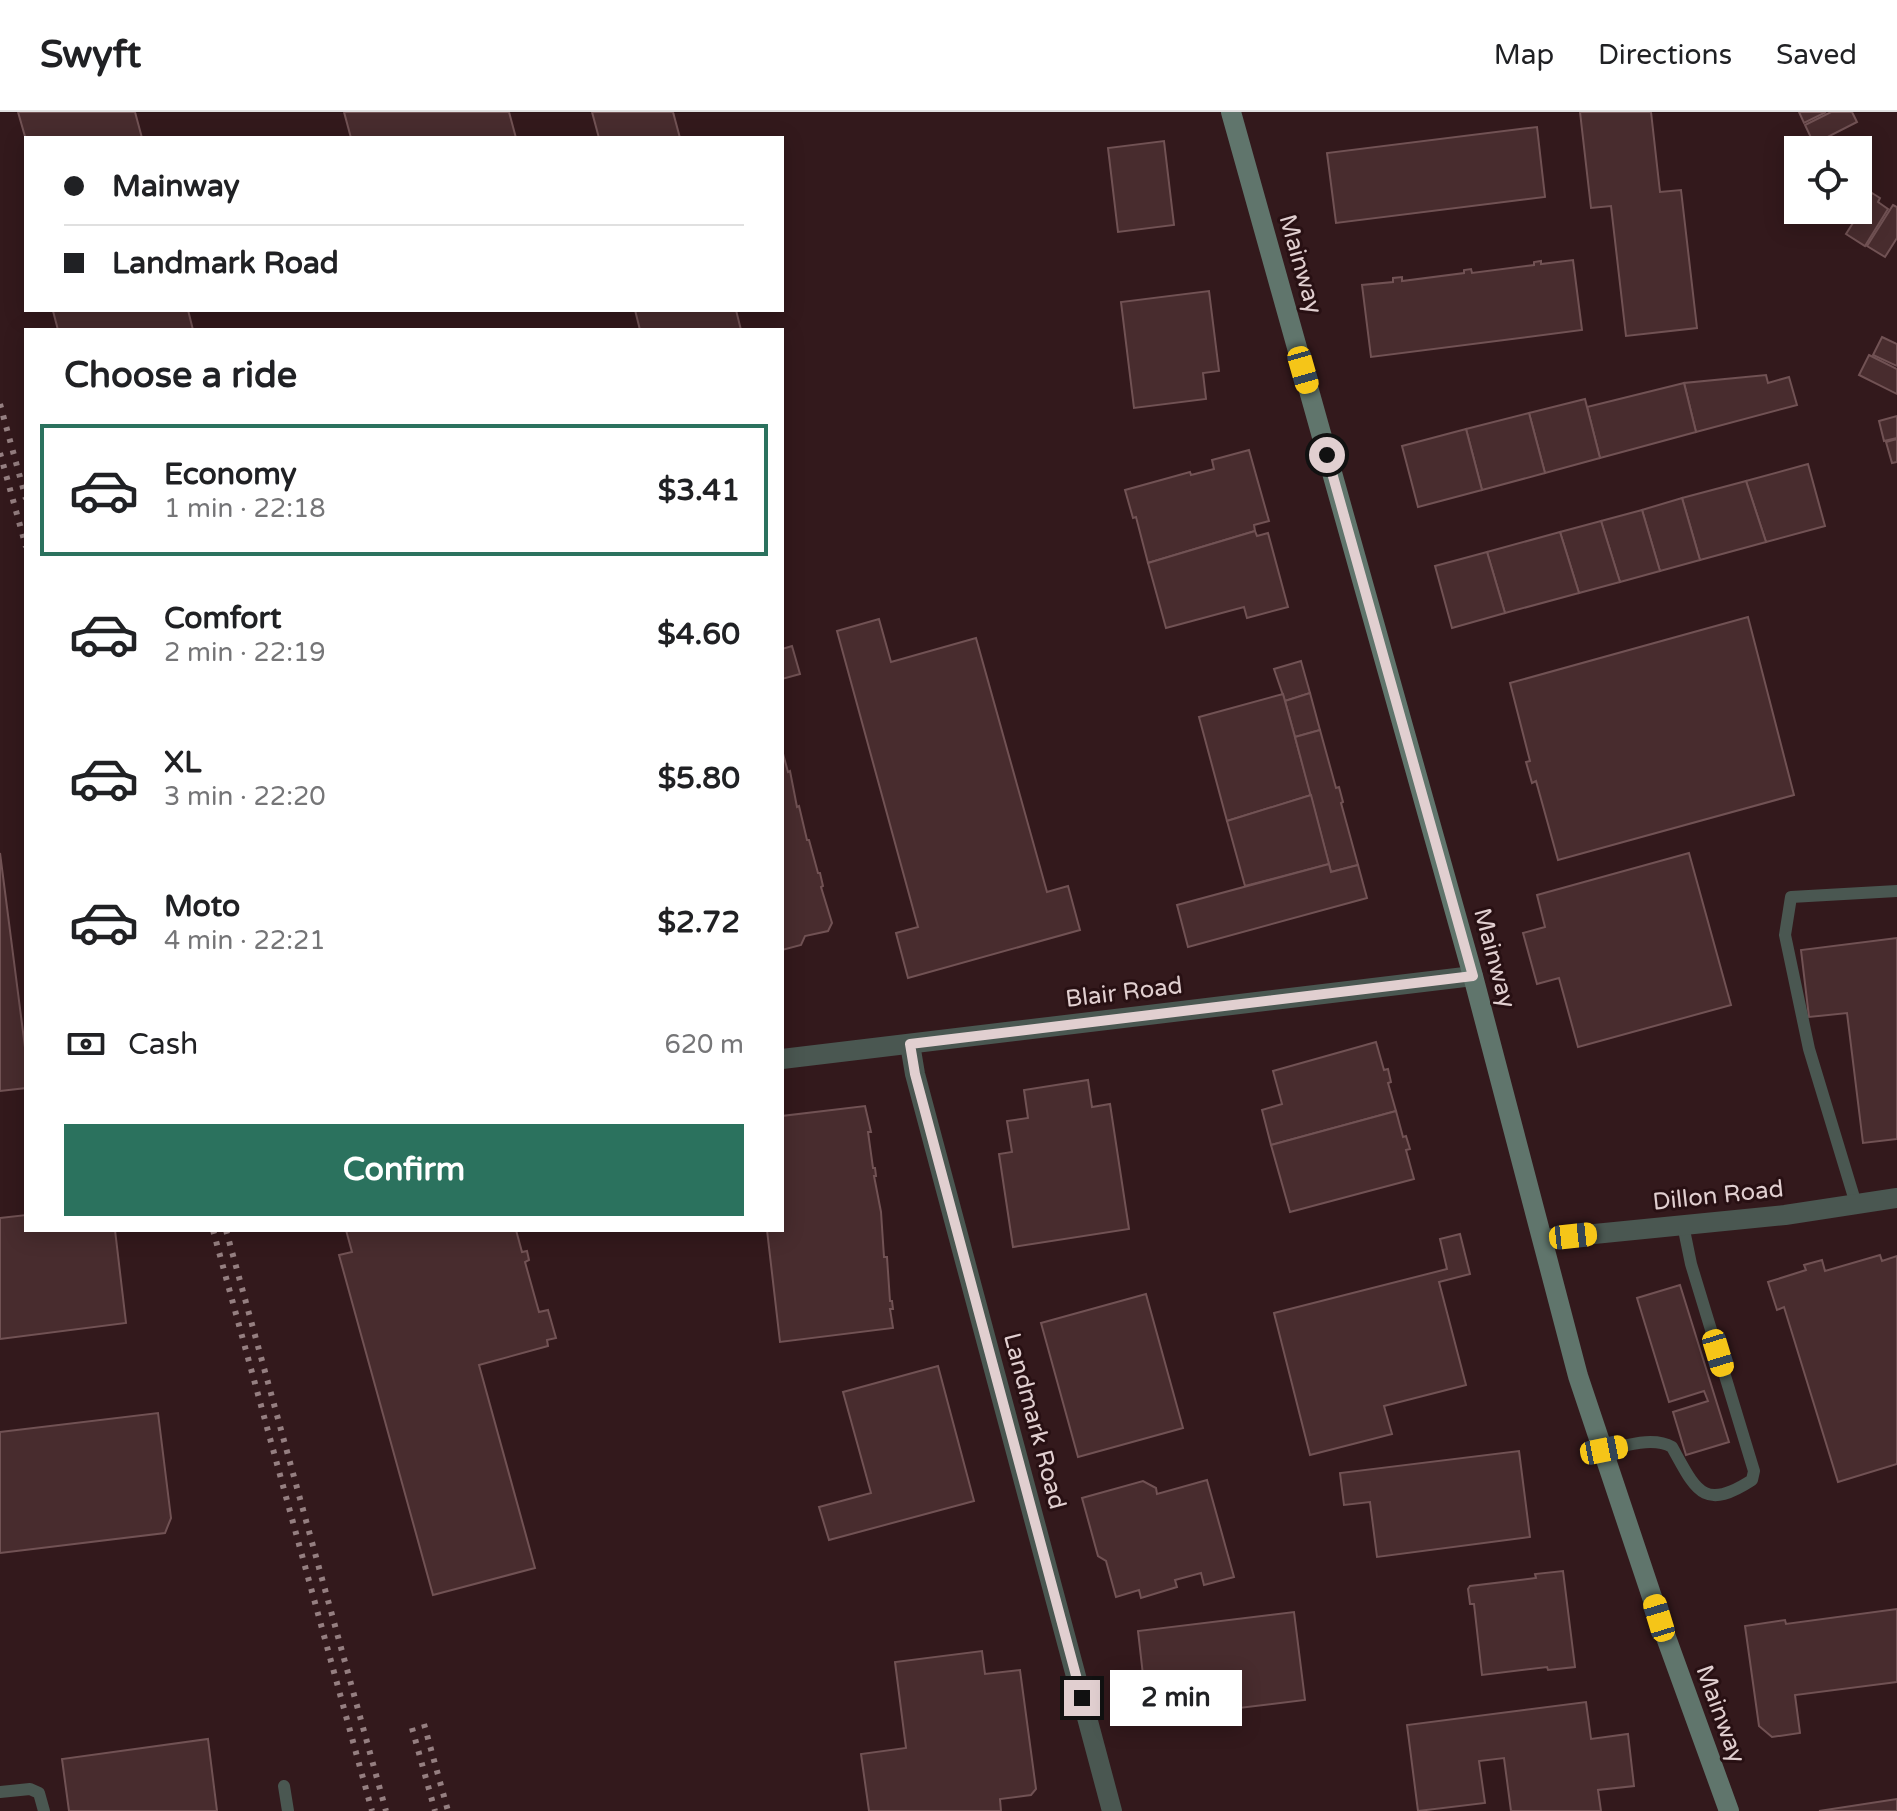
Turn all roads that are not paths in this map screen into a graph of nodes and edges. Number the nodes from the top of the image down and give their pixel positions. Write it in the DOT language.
graph roads {
  1 [pos="1231,112"];
  2 [pos="1897,891"];
  3 [pos="1473,976"];
  4 [pos="910,1044"];
  5 [pos="784,1059"];
  6 [pos="1897,1198"];
  7 [pos="1856,1204"];
  8 [pos="1683,1225"];
  9 [pos="1544,1239"];
  10 [pos="1604,1450"];
  11 [pos="284,1786"];
  12 [pos="0,1792"];
  13 [pos="44,1811"];
  14 [pos="288,1811"];
  15 [pos="1112,1811"];
  16 [pos="1729,1811"];
  1 -- 3 [label="street, Mainway"];
  2 -- 7 [label="lane"];
  3 -- 4 [label="street, Blair Road"];
  3 -- 9 [label="street, Mainway"];
  4 -- 5 [label="street, Blair Road"];
  4 -- 15 [label="street, Landmark Road"];
  6 -- 7 [label="street, Dillon Road"];
  7 -- 8 [label="street, Dillon Road"];
  8 -- 9 [label="street, Dillon Road"];
  8 -- 10 [label="lane"];
  9 -- 10 [label="street, Mainway"];
  10 -- 16 [label="street, Mainway"];
  11 -- 14 [label="lane"];
  12 -- 13 [label="lane"];
}
